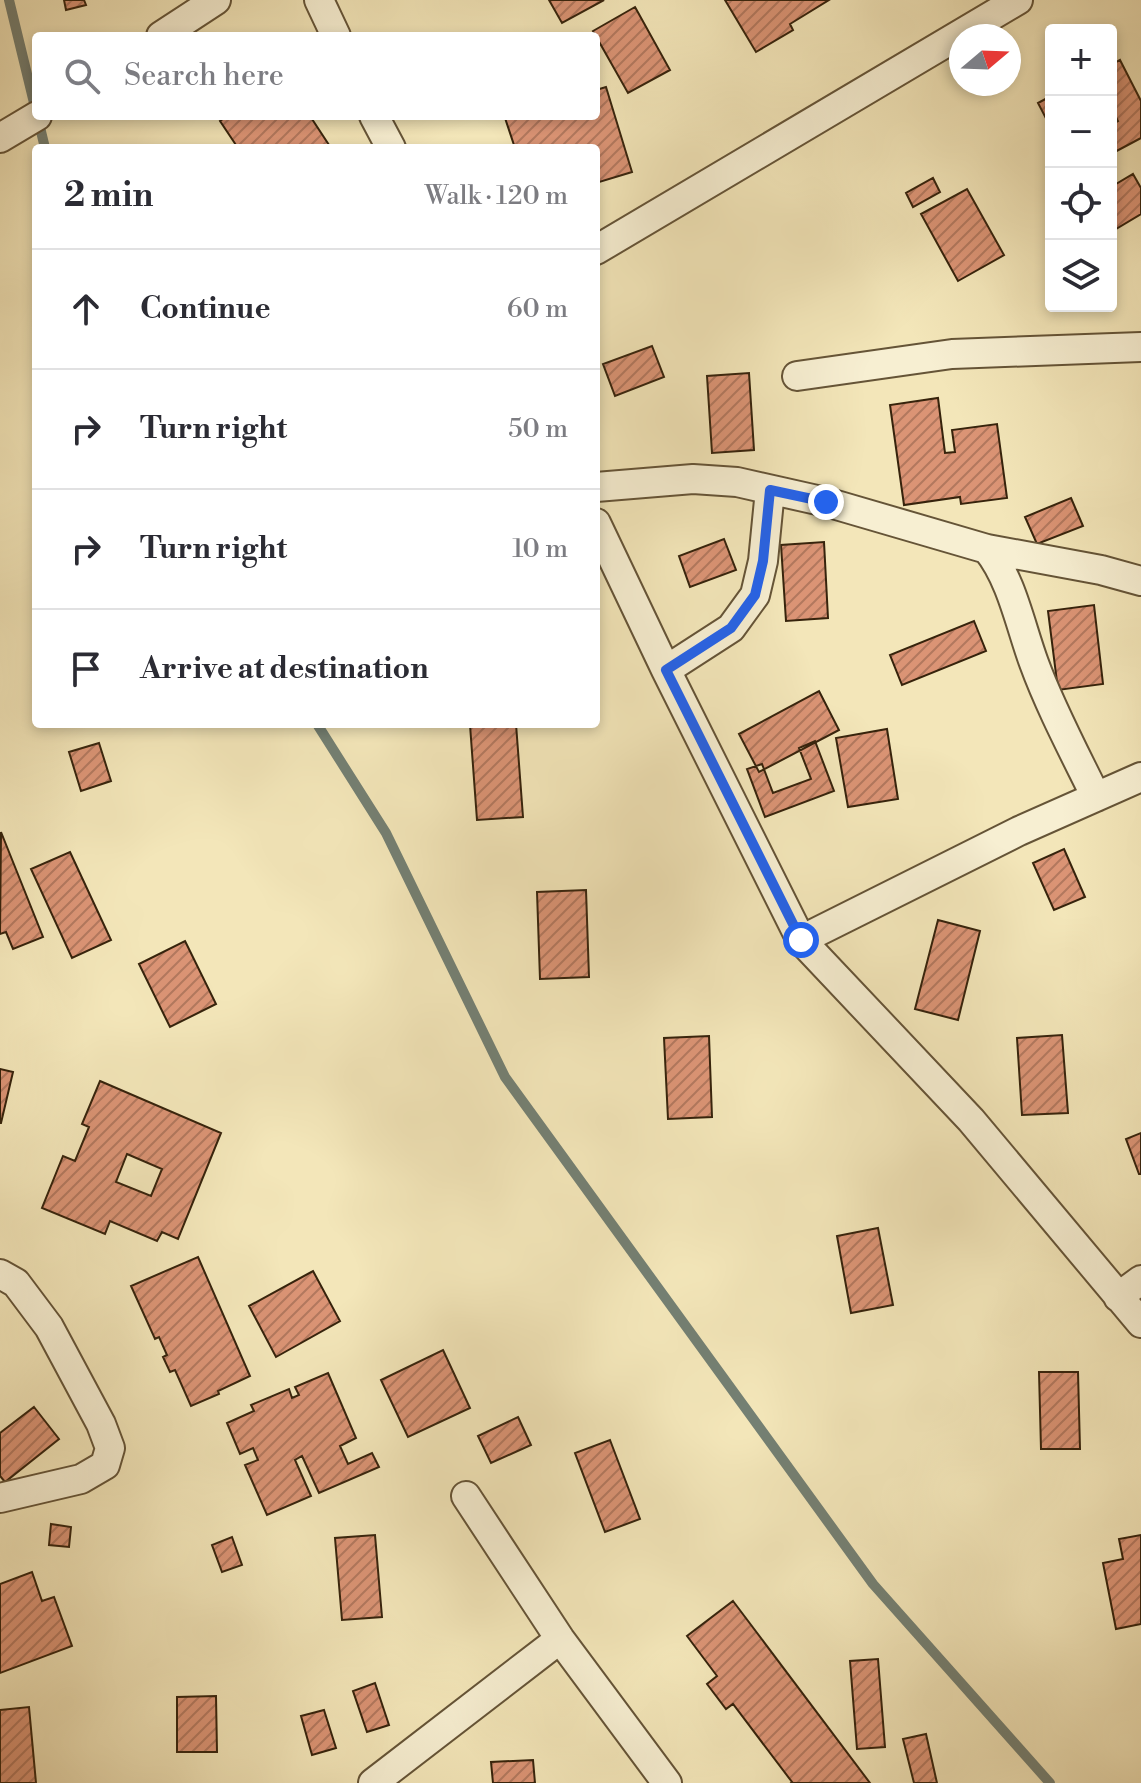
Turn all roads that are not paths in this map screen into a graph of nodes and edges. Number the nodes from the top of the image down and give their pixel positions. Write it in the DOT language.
graph roads {
  1 [pos="216,0"];
  2 [pos="319,0"];
  3 [pos="1018,0"];
  4 [pos="167,32"];
  5 [pos="334,32"];
  6 [pos="32,119"];
  7 [pos="376,120"];
  8 [pos="0,138"];
  9 [pos="389,144"];
  10 [pos="600,248"];
  11 [pos="1141,347"];
  12 [pos="797,376"];
  13 [pos="600,487"];
  14 [pos="770,490"];
  15 [pos="600,531"];
  16 [pos="987,549"];
  17 [pos="1141,581"];
  18 [pos="666,670"];
  19 [pos="1141,777"];
  20 [pos="1096,797"];
  21 [pos="801,940"];
  22 [pos="0,1274"];
  23 [pos="1141,1280"];
  24 [pos="1118,1297"];
  25 [pos="1141,1323"];
  26 [pos="466,1496"];
  27 [pos="0,1498"];
  28 [pos="560,1639"];
  29 [pos="373,1783"];
  30 [pos="667,1783"];
  1 -- 4 [label="street"];
  2 -- 5 [label="street"];
  3 -- 10 [label="street"];
  6 -- 8 [label="street"];
  7 -- 9 [label="street"];
  11 -- 12 [label="street"];
  13 -- 14 [label="street"];
  14 -- 16 [label="street"];
  14 -- 18 [label="street"];
  15 -- 18 [label="street"];
  16 -- 17 [label="street"];
  16 -- 20 [label="street"];
  18 -- 21 [label="street"];
  19 -- 20 [label="street"];
  20 -- 21 [label="street"];
  21 -- 24 [label="street"];
  22 -- 27 [label="street"];
  23 -- 24 [label="street"];
  24 -- 25 [label="street"];
  26 -- 28 [label="street"];
  28 -- 29 [label="street"];
  28 -- 30 [label="street"];
}
